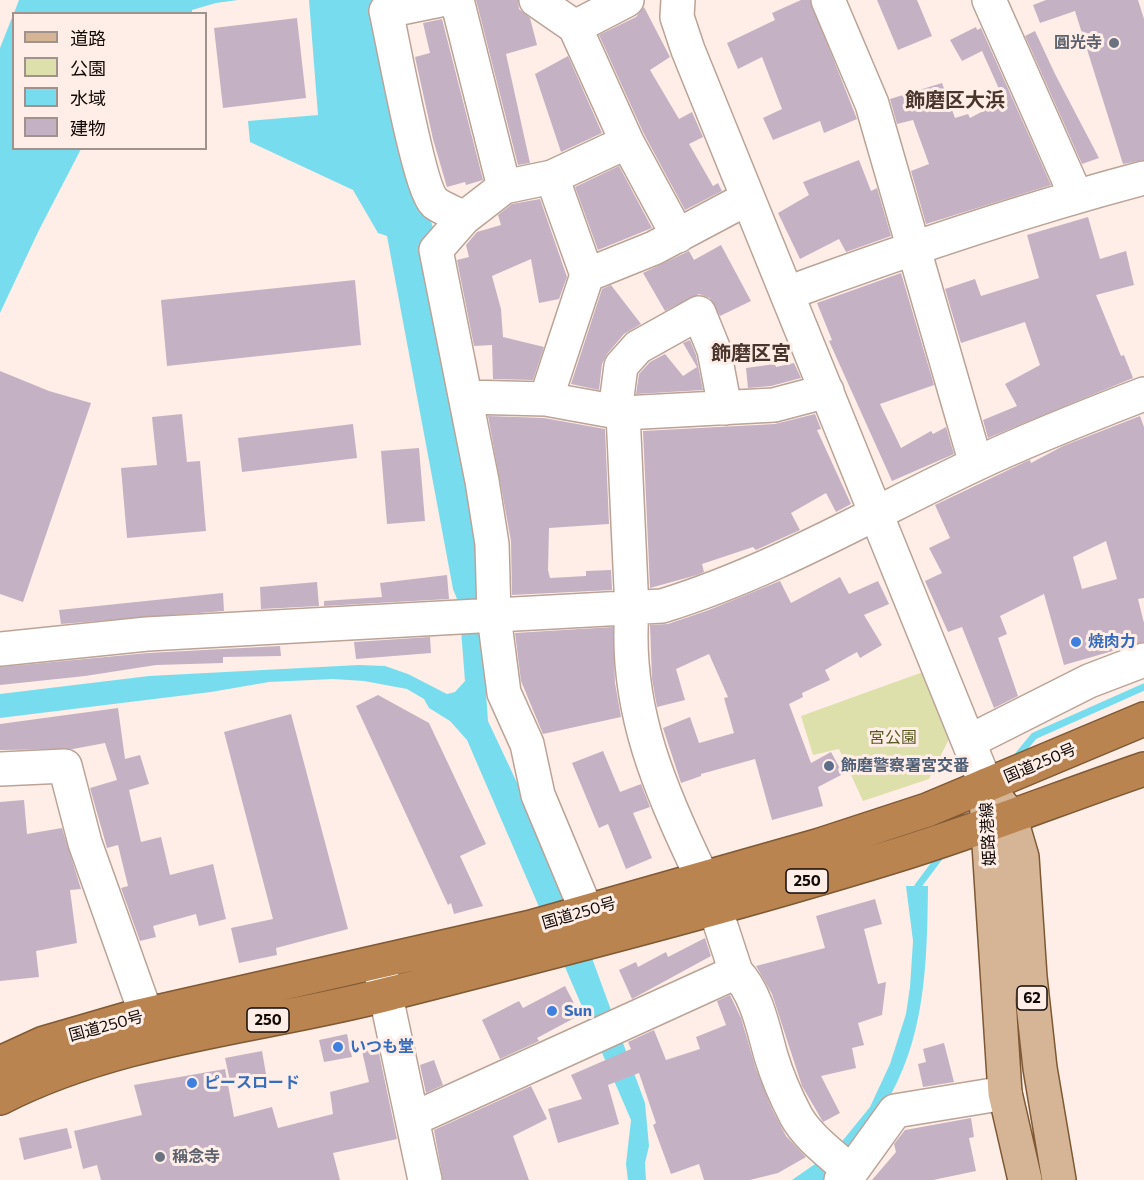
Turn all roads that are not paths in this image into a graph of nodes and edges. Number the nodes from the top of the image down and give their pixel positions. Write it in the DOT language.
graph roads {
  1 [pos="440,0"];
  2 [pos="457,0"];
  3 [pos="536,0"];
  4 [pos="627,0"];
  5 [pos="678,0"];
  6 [pos="828,0"];
  7 [pos="989,0"];
  8 [pos="575,27"];
  9 [pos="627,142"];
  10 [pos="552,177"];
  11 [pos="1144,178"];
  12 [pos="504,187"];
  13 [pos="1076,196"];
  14 [pos="748,198"];
  15 [pos="464,218"];
  16 [pos="678,236"];
  17 [pos="914,247"];
  18 [pos="587,275"];
  19 [pos="788,293"];
  20 [pos="827,391"];
  21 [pos="1144,394"];
  22 [pos="466,398"];
  23 [pos="546,399"];
  24 [pos="725,408"];
  25 [pos="619,412"];
  26 [pos="976,464"];
  27 [pos="876,513"];
  28 [pos="633,610"];
  29 [pos="494,616"];
  30 [pos="0,649"];
  31 [pos="1144,660"];
  32 [pos="1144,719"];
  33 [pos="970,741"];
  34 [pos="0,769"];
  35 [pos="1144,769"];
  36 [pos="986,785"];
  37 [pos="999,820"];
  38 [pos="709,893"];
  39 [pos="586,910"];
  40 [pos="535,941"];
  41 [pos="379,961"];
  42 [pos="736,972"];
  43 [pos="386,995"];
  44 [pos="146,1014"];
  45 [pos="0,1064"];
  46 [pos="1005,1093"];
  47 [pos="0,1098"];
  48 [pos="413,1119"];
  49 [pos="846,1176"];
  50 [pos="426,1180"];
  51 [pos="1025,1180"];
  52 [pos="1059,1180"];
  1 -- 15 [label="street"];
  2 -- 12 [label="street"];
  3 -- 8 [label="street"];
  4 -- 8 [label="street"];
  5 -- 14 [label="street"];
  6 -- 17 [label="street"];
  7 -- 13 [label="street"];
  8 -- 9 [label="street"];
  9 -- 10 [label="street"];
  9 -- 16 [label="street"];
  10 -- 12 [label="street"];
  10 -- 18 [label="street"];
  11 -- 13 [label="street"];
  12 -- 15 [label="street"];
  13 -- 17 [label="street"];
  14 -- 16 [label="street"];
  14 -- 19 [label="street"];
  15 -- 22 [label="street"];
  16 -- 18 [label="street"];
  17 -- 19 [label="street"];
  17 -- 26 [label="street"];
  18 -- 23 [label="street"];
  19 -- 20 [label="street"];
  20 -- 24 [label="street"];
  20 -- 27 [label="street"];
  21 -- 26 [label="street"];
  22 -- 23 [label="street"];
  22 -- 29 [label="street"];
  23 -- 25 [label="street"];
  24 -- 25 [label="street"];
  24 -- 25 [label="street"];
  25 -- 28 [label="street"];
  26 -- 27 [label="street"];
  27 -- 28 [label="street"];
  27 -- 33 [label="street"];
  28 -- 29 [label="street"];
  28 -- 38 [label="street"];
  29 -- 30 [label="street"];
  29 -- 39 [label="street"];
  31 -- 33 [label="street"];
  32 -- 36 [label="highway, 国道250号 / 250"];
  33 -- 36 [label="street"];
  34 -- 44 [label="street"];
  35 -- 37 [label="highway, 国道250号 / 250"];
  36 -- 37 [label="main road, 姫路港線 / 62"];
  36 -- 38 [label="highway, 国道250号 / 250"];
  37 -- 38 [label="highway, 国道250号 / 250"];
  37 -- 46 [label="main road, 姫路港線 / 62"];
  37 -- 52 [label="main road, 姫路港線 / 62"];
  38 -- 39 [label="highway, 国道250号 / 250"];
  38 -- 40 [label="highway, 国道250号 / 250"];
  38 -- 42 [label="street"];
  39 -- 40 [label="highway, 国道250号 / 250"];
  40 -- 41 [label="highway, 国道250号 / 250"];
  40 -- 43 [label="highway, 国道250号 / 250"];
  41 -- 43 [label="street"];
  41 -- 44 [label="highway, 国道250号 / 250"];
  42 -- 48 [label="street"];
  42 -- 49 [label="street"];
  43 -- 47 [label="highway, 国道250号 / 250"];
  43 -- 48 [label="street"];
  44 -- 45 [label="highway, 国道250号 / 250"];
  46 -- 49 [label="street"];
  46 -- 51 [label="main road, 姫路港線 / 62"];
  48 -- 50 [label="street"];
}
